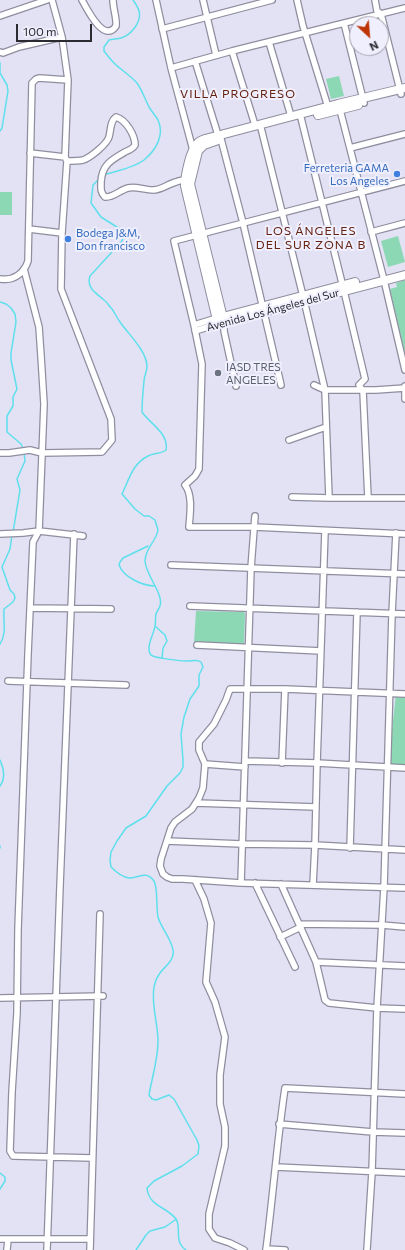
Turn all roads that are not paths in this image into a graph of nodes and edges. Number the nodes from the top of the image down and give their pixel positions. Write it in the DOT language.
graph roads {
  1 [pos="48,0"];
  2 [pos="52,0"];
  3 [pos="82,0"];
  4 [pos="113,0"];
  5 [pos="156,0"];
  6 [pos="202,0"];
  7 [pos="272,0"];
  8 [pos="297,0"];
  9 [pos="375,0"];
  10 [pos="405,8"];
  11 [pos="381,14"];
  12 [pos="0,16"];
  13 [pos="207,17"];
  14 [pos="344,23"];
  15 [pos="162,29"];
  16 [pos="306,32"];
  17 [pos="62,37"];
  18 [pos="269,42"];
  19 [pos="232,51"];
  20 [pos="0,52"];
  21 [pos="216,55"];
  22 [pos="195,61"];
  23 [pos="171,68"];
  24 [pos="68,80"];
  25 [pos="403,92"];
  26 [pos="364,101"];
  27 [pos="328,107"];
  28 [pos="339,107"];
  29 [pos="292,116"];
  30 [pos="301,116"];
  31 [pos="259,126"];
  32 [pos="405,134"];
  33 [pos="219,137"];
  34 [pos="350,148"];
  35 [pos="193,150"];
  36 [pos="30,153"];
  37 [pos="66,159"];
  38 [pos="188,180"];
  39 [pos="405,181"];
  40 [pos="361,192"];
  41 [pos="322,202"];
  42 [pos="282,213"];
  43 [pos="242,223"];
  44 [pos="405,223"];
  45 [pos="29,229"];
  46 [pos="372,232"];
  47 [pos="62,233"];
  48 [pos="200,234"];
  49 [pos="24,269"];
  50 [pos="405,270"];
  51 [pos="405,275"];
  52 [pos="384,278"];
  53 [pos="0,279"];
  54 [pos="344,288"];
  55 [pos="304,298"];
  56 [pos="263,309"];
  57 [pos="221,320"];
  58 [pos="194,328"];
  59 [pos="404,361"];
  60 [pos="405,370"];
  61 [pos="282,385"];
  62 [pos="314,385"];
  63 [pos="236,386"];
  64 [pos="405,387"];
  65 [pos="325,390"];
  66 [pos="363,391"];
  67 [pos="405,399"];
  68 [pos="326,427"];
  69 [pos="289,440"];
  70 [pos="0,453"];
  71 [pos="42,454"];
  72 [pos="292,497"];
  73 [pos="329,498"];
  74 [pos="368,498"];
  75 [pos="405,498"];
  76 [pos="255,516"];
  77 [pos="254,527"];
  78 [pos="39,530"];
  79 [pos="325,531"];
  80 [pos="3,534"];
  81 [pos="74,534"];
  82 [pos="396,534"];
  83 [pos="405,534"];
  84 [pos="83,536"];
  85 [pos="171,565"];
  86 [pos="251,568"];
  87 [pos="323,571"];
  88 [pos="394,573"];
  89 [pos="405,574"];
  90 [pos="190,606"];
  91 [pos="30,608"];
  92 [pos="71,608"];
  93 [pos="250,608"];
  94 [pos="111,609"];
  95 [pos="322,610"];
  96 [pos="357,612"];
  97 [pos="392,614"];
  98 [pos="405,614"];
  99 [pos="197,645"];
  100 [pos="249,648"];
  101 [pos="321,651"];
  102 [pos="8,681"];
  103 [pos="26,682"];
  104 [pos="68,683"];
  105 [pos="126,685"];
  106 [pos="248,689"];
  107 [pos="285,689"];
  108 [pos="320,691"];
  109 [pos="354,693"];
  110 [pos="390,694"];
  111 [pos="405,694"];
  112 [pos="282,763"];
  113 [pos="317,763"];
  114 [pos="206,764"];
  115 [pos="245,764"];
  116 [pos="352,766"];
  117 [pos="388,768"];
  118 [pos="405,768"];
  119 [pos="196,804"];
  120 [pos="244,806"];
  121 [pos="316,807"];
  122 [pos="167,841"];
  123 [pos="242,844"];
  124 [pos="315,845"];
  125 [pos="350,848"];
  126 [pos="385,850"];
  127 [pos="405,850"];
  128 [pos="195,880"];
  129 [pos="241,883"];
  130 [pos="255,883"];
  131 [pos="280,884"];
  132 [pos="313,885"];
  133 [pos="384,887"];
  134 [pos="405,888"];
  135 [pos="100,914"];
  136 [pos="382,925"];
  137 [pos="300,926"];
  138 [pos="405,927"];
  139 [pos="280,937"];
  140 [pos="316,962"];
  141 [pos="380,964"];
  142 [pos="405,966"];
  143 [pos="295,967"];
  144 [pos="100,996"];
  145 [pos="56,997"];
  146 [pos="0,998"];
  147 [pos="17,998"];
  148 [pos="377,1008"];
  149 [pos="405,1009"];
  150 [pos="374,1092"];
  151 [pos="405,1094"];
  152 [pos="279,1124"];
  153 [pos="373,1132"];
  154 [pos="405,1133"];
  155 [pos="51,1157"];
  156 [pos="92,1158"];
  157 [pos="276,1167"];
  158 [pos="372,1172"];
  159 [pos="405,1173"];
  160 [pos="90,1238"];
  161 [pos="0,1239"];
  162 [pos="8,1239"];
  163 [pos="48,1239"];
  164 [pos="7,1250"];
  165 [pos="47,1250"];
  166 [pos="90,1250"];
  167 [pos="244,1250"];
  168 [pos="266,1250"];
  169 [pos="285,1250"];
  170 [pos="368,1250"];
  1 -- 12 [label="street"];
  2 -- 17 [label="street"];
  3 -- 4 [label="street"];
  5 -- 15 [label="street"];
  6 -- 13 [label="street"];
  7 -- 13 [label="street"];
  8 -- 16 [label="street"];
  9 -- 11 [label="street"];
  10 -- 11 [label="street"];
  11 -- 14 [label="street"];
  11 -- 25 [label="street"];
  13 -- 15 [label="street"];
  13 -- 21 [label="street"];
  14 -- 16 [label="street"];
  14 -- 26 [label="street"];
  15 -- 23 [label="street"];
  16 -- 18 [label="street"];
  16 -- 27 [label="street"];
  17 -- 20 [label="street"];
  17 -- 24 [label="street"];
  18 -- 19 [label="street"];
  18 -- 29 [label="street"];
  19 -- 21 [label="street"];
  19 -- 31 [label="street"];
  21 -- 22 [label="street"];
  22 -- 23 [label="street"];
  22 -- 33 [label="street"];
  23 -- 35 [label="street"];
  24 -- 36 [label="street"];
  24 -- 37 [label="street"];
  25 -- 26 [label="street"];
  26 -- 28 [label="street"];
  27 -- 28 [label="street"];
  27 -- 30 [label="street"];
  28 -- 30 [label="street"];
  28 -- 34 [label="street"];
  29 -- 30 [label="street"];
  29 -- 31 [label="street"];
  30 -- 31 [label="street"];
  30 -- 41 [label="street"];
  31 -- 33 [label="street"];
  31 -- 42 [label="street"];
  32 -- 34 [label="street"];
  33 -- 35 [label="street"];
  33 -- 38 [label="street"];
  33 -- 43 [label="street"];
  34 -- 40 [label="street"];
  35 -- 38 [label="street"];
  36 -- 37 [label="street"];
  36 -- 45 [label="street"];
  37 -- 38 [label="street"];
  37 -- 47 [label="street"];
  38 -- 48 [label="street"];
  39 -- 40 [label="street"];
  40 -- 41 [label="street"];
  40 -- 46 [label="street"];
  41 -- 42 [label="street"];
  41 -- 54 [label="street"];
  42 -- 43 [label="street"];
  42 -- 55 [label="street"];
  43 -- 48 [label="street"];
  43 -- 56 [label="street"];
  44 -- 46 [label="street"];
  45 -- 47 [label="street"];
  45 -- 49 [label="street"];
  46 -- 52 [label="street"];
  47 -- 71 [label="street"];
  48 -- 57 [label="street"];
  48 -- 58 [label="street"];
  49 -- 53 [label="street"];
  49 -- 71 [label="street"];
  50 -- 52 [label="street, Avenida Los Ángeles del Sur"];
  51 -- 52 [label="street, Avenida Los Ángeles del Sur"];
  52 -- 54 [label="street, Avenida Los Ángeles del Sur"];
  52 -- 59 [label="street"];
  54 -- 55 [label="street, Avenida Los Ángeles del Sur"];
  54 -- 66 [label="street"];
  55 -- 56 [label="street, Avenida Los Ángeles del Sur"];
  55 -- 65 [label="street"];
  56 -- 57 [label="street, Avenida Los Ángeles del Sur"];
  56 -- 61 [label="street"];
  57 -- 58 [label="street, Avenida Los Ángeles del Sur"];
  57 -- 63 [label="street"];
  58 -- 77 [label="street"];
  59 -- 60 [label="street"];
  62 -- 65 [label="street"];
  64 -- 66 [label="street"];
  64 -- 67 [label="street"];
  65 -- 66 [label="street"];
  65 -- 68 [label="street"];
  66 -- 74 [label="street"];
  68 -- 69 [label="street"];
  68 -- 73 [label="street"];
  70 -- 71 [label="street"];
  71 -- 78 [label="street"];
  72 -- 73 [label="street"];
  73 -- 74 [label="street"];
  74 -- 75 [label="street"];
  76 -- 77 [label="street"];
  77 -- 79 [label="street"];
  77 -- 86 [label="street"];
  78 -- 80 [label="street"];
  78 -- 81 [label="street"];
  78 -- 91 [label="street"];
  79 -- 82 [label="street"];
  79 -- 87 [label="street"];
  81 -- 84 [label="street"];
  81 -- 92 [label="street"];
  82 -- 83 [label="street"];
  82 -- 88 [label="street"];
  85 -- 86 [label="street"];
  86 -- 87 [label="street"];
  86 -- 93 [label="street"];
  87 -- 88 [label="street"];
  87 -- 95 [label="street"];
  88 -- 89 [label="street"];
  88 -- 97 [label="street"];
  90 -- 93 [label="street"];
  91 -- 92 [label="street"];
  91 -- 103 [label="street"];
  92 -- 94 [label="street"];
  92 -- 104 [label="street"];
  93 -- 95 [label="street"];
  93 -- 100 [label="street"];
  95 -- 96 [label="street"];
  95 -- 101 [label="street"];
  96 -- 97 [label="street"];
  96 -- 109 [label="street"];
  97 -- 98 [label="street"];
  97 -- 110 [label="street"];
  99 -- 100 [label="street"];
  100 -- 101 [label="street"];
  100 -- 106 [label="street"];
  101 -- 108 [label="street"];
  102 -- 103 [label="street"];
  103 -- 104 [label="street"];
  103 -- 147 [label="street"];
  104 -- 105 [label="street"];
  104 -- 145 [label="street"];
  106 -- 107 [label="street"];
  106 -- 114 [label="street"];
  106 -- 115 [label="street"];
  107 -- 108 [label="street"];
  107 -- 112 [label="street"];
  108 -- 109 [label="street"];
  108 -- 113 [label="street"];
  109 -- 110 [label="street"];
  109 -- 116 [label="street"];
  110 -- 111 [label="street"];
  110 -- 117 [label="street"];
  112 -- 113 [label="street"];
  112 -- 115 [label="street"];
  113 -- 116 [label="street"];
  113 -- 121 [label="street"];
  114 -- 115 [label="street"];
  114 -- 119 [label="street"];
  115 -- 120 [label="street"];
  116 -- 117 [label="street"];
  116 -- 125 [label="street"];
  117 -- 118 [label="street"];
  117 -- 126 [label="street"];
  119 -- 120 [label="street"];
  119 -- 122 [label="street"];
  120 -- 121 [label="street"];
  120 -- 123 [label="street"];
  121 -- 124 [label="street"];
  122 -- 123 [label="street"];
  122 -- 128 [label="street"];
  123 -- 124 [label="street"];
  123 -- 129 [label="street"];
  124 -- 125 [label="street"];
  124 -- 132 [label="street"];
  125 -- 126 [label="street"];
  126 -- 127 [label="street"];
  126 -- 133 [label="street"];
  128 -- 129 [label="street"];
  128 -- 167 [label="street"];
  129 -- 130 [label="street"];
  130 -- 131 [label="street"];
  130 -- 139 [label="street"];
  131 -- 132 [label="street"];
  131 -- 137 [label="street"];
  132 -- 133 [label="street"];
  133 -- 134 [label="street"];
  133 -- 136 [label="street"];
  135 -- 144 [label="street"];
  136 -- 137 [label="street"];
  136 -- 138 [label="street"];
  136 -- 141 [label="street"];
  137 -- 139 [label="street"];
  137 -- 140 [label="street"];
  139 -- 143 [label="street"];
  140 -- 141 [label="street"];
  140 -- 148 [label="street"];
  141 -- 142 [label="street"];
  141 -- 148 [label="street"];
  144 -- 145 [label="street"];
  144 -- 156 [label="street"];
  145 -- 147 [label="street"];
  145 -- 155 [label="street"];
  146 -- 147 [label="street"];
  147 -- 155 [label="street"];
  148 -- 149 [label="street"];
  148 -- 150 [label="street"];
  150 -- 151 [label="street"];
  150 -- 152 [label="street"];
  150 -- 153 [label="street"];
  152 -- 153 [label="street"];
  152 -- 157 [label="street"];
  153 -- 154 [label="street"];
  153 -- 158 [label="street"];
  155 -- 156 [label="street"];
  155 -- 163 [label="street"];
  156 -- 160 [label="street"];
  157 -- 158 [label="street"];
  157 -- 168 [label="street"];
  158 -- 159 [label="street"];
  158 -- 170 [label="street"];
  160 -- 163 [label="street"];
  160 -- 166 [label="street"];
  161 -- 162 [label="street"];
  162 -- 163 [label="street"];
  162 -- 164 [label="street"];
  163 -- 165 [label="street"];
  168 -- 169 [label="street"];
}
